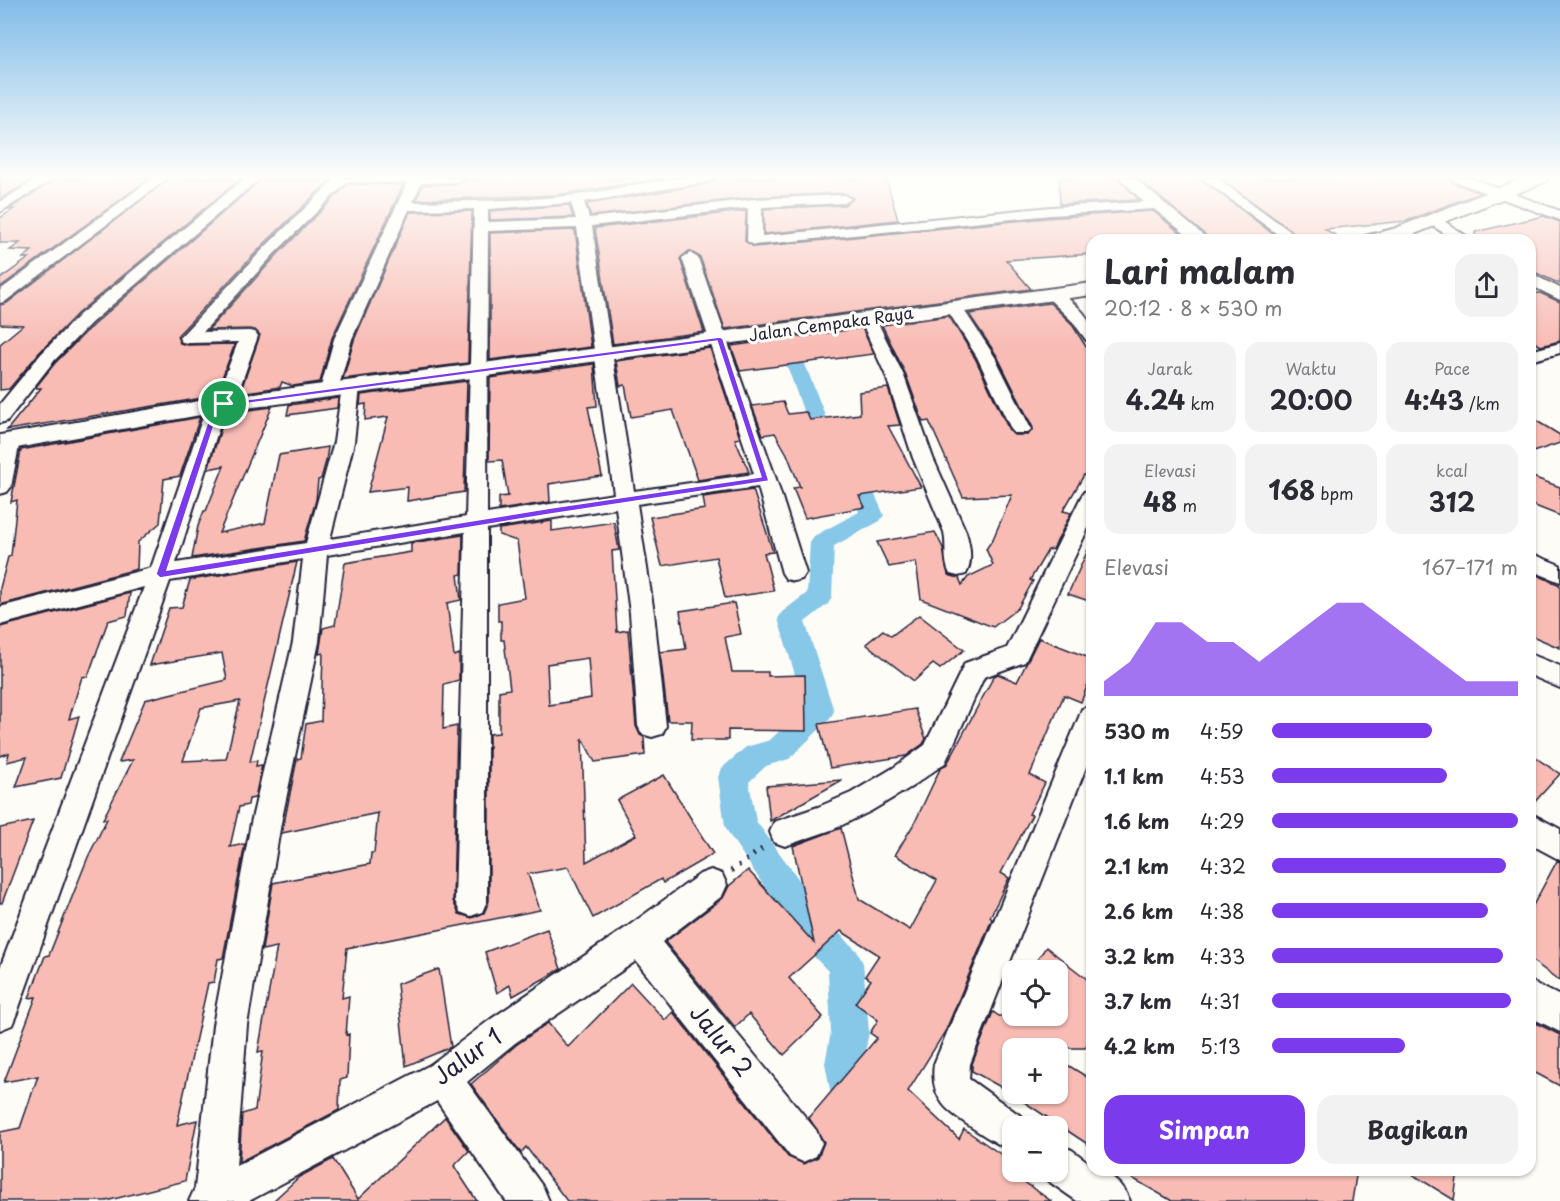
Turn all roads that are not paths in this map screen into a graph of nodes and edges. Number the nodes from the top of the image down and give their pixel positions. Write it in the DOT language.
graph roads {
  1 [pos="86,234"];
  2 [pos="186,234"];
  3 [pos="286,234"];
  4 [pos="391,234"];
  5 [pos="481,234"];
  6 [pos="586,234"];
  7 [pos="754,234"];
  8 [pos="774,234"];
  9 [pos="690,258"];
  10 [pos="1536,281"];
  11 [pos="1086,290"];
  12 [pos="1053,294"];
  13 [pos="1560,295"];
  14 [pos="0,298"];
  15 [pos="954,308"];
  16 [pos="868,319"];
  17 [pos="1086,328"];
  18 [pos="720,339"];
  19 [pos="1560,348"];
  20 [pos="1536,354"];
  21 [pos="602,355"];
  22 [pos="478,370"];
  23 [pos="340,389"];
  24 [pos="221,405"];
  25 [pos="0,417"];
  26 [pos="1021,429"];
  27 [pos="5,442"];
  28 [pos="766,479"];
  29 [pos="0,488"];
  30 [pos="625,499"];
  31 [pos="1086,509"];
  32 [pos="476,522"];
  33 [pos="316,548"];
  34 [pos="1536,564"];
  35 [pos="958,568"];
  36 [pos="794,573"];
  37 [pos="160,574"];
  38 [pos="1560,574"];
  39 [pos="0,616"];
  40 [pos="1536,667"];
  41 [pos="1560,678"];
  42 [pos="652,726"];
  43 [pos="1086,732"];
  44 [pos="1536,831"];
  45 [pos="785,832"];
  46 [pos="1560,846"];
  47 [pos="711,885"];
  48 [pos="471,901"];
  49 [pos="639,939"];
  50 [pos="1536,1001"];
  51 [pos="0,1013"];
  52 [pos="1560,1015"];
  53 [pos="443,1078"];
  54 [pos="1002,1125"];
  55 [pos="803,1143"];
  56 [pos="1068,1171"];
  57 [pos="211,1200"];
  58 [pos="529,1201"];
  59 [pos="1110,1201"];
  1 -- 14 [label="street"];
  2 -- 25 [label="street"];
  3 -- 24 [label="street"];
  4 -- 23 [label="street"];
  5 -- 22 [label="street"];
  6 -- 21 [label="street"];
  7 -- 8 [label="street"];
  9 -- 18 [label="street"];
  10 -- 13 [label="street"];
  11 -- 12 [label="street, Jalan Cempaka Raya"];
  12 -- 15 [label="street, Jalan Cempaka Raya"];
  12 -- 17 [label="street"];
  15 -- 16 [label="street, Jalan Cempaka Raya"];
  15 -- 26 [label="street"];
  16 -- 18 [label="street, Jalan Cempaka Raya"];
  16 -- 35 [label="street"];
  18 -- 21 [label="street, Jalan Cempaka Raya"];
  18 -- 28 [label="street"];
  19 -- 20 [label="street"];
  21 -- 22 [label="street, Jalan Cempaka Raya"];
  21 -- 30 [label="street"];
  22 -- 23 [label="street, Jalan Cempaka Raya"];
  22 -- 32 [label="street"];
  23 -- 24 [label="street, Jalan Cempaka Raya"];
  23 -- 33 [label="street"];
  24 -- 27 [label="street, Jalan Cempaka Raya"];
  24 -- 37 [label="street"];
  27 -- 29 [label="street"];
  28 -- 30 [label="street"];
  28 -- 36 [label="street"];
  30 -- 32 [label="street"];
  30 -- 42 [label="street"];
  31 -- 45 [label="street"];
  32 -- 33 [label="street"];
  32 -- 48 [label="street"];
  33 -- 37 [label="street"];
  33 -- 57 [label="street"];
  34 -- 38 [label="street"];
  37 -- 39 [label="street"];
  37 -- 51 [label="street"];
  40 -- 41 [label="street"];
  43 -- 54 [label="street"];
  44 -- 46 [label="street"];
  47 -- 49 [label="street, Jalur 1"];
  49 -- 53 [label="street, Jalur 1"];
  49 -- 55 [label="street, Jalur 2"];
  50 -- 52 [label="street"];
  53 -- 57 [label="street, Jalur 1"];
  53 -- 58 [label="street"];
  56 -- 59 [label="street"];
}
